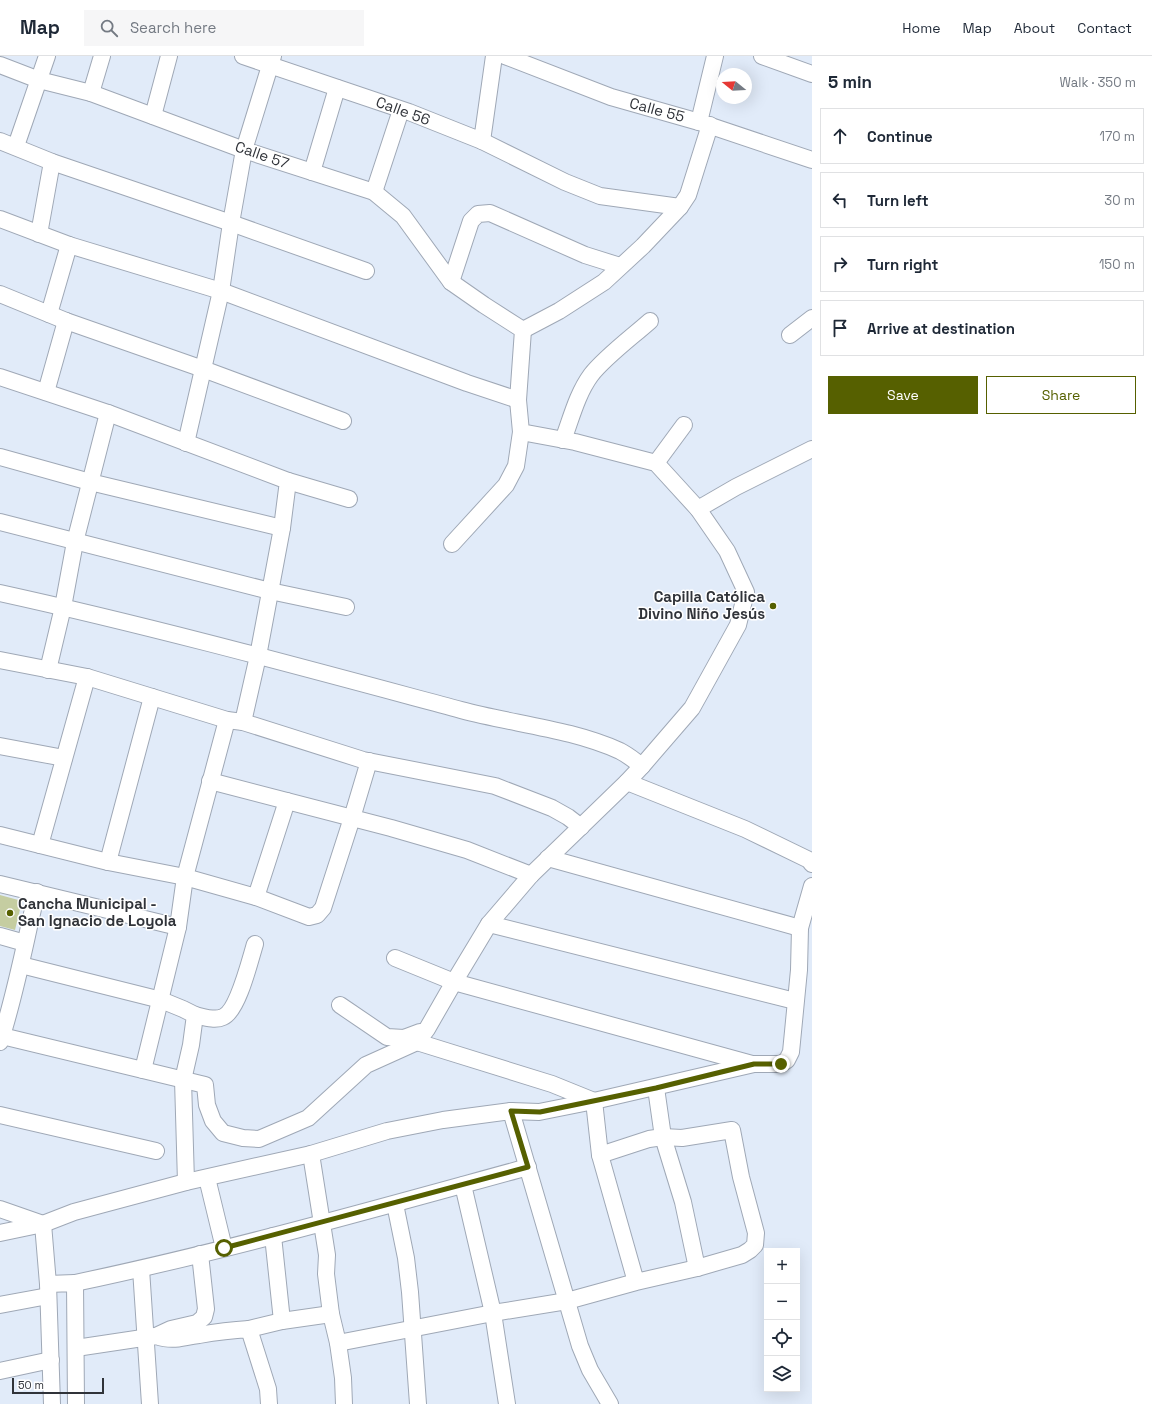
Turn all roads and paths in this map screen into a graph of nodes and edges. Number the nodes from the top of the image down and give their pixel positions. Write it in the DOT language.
graph roads {
  1 [pos="47,56"];
  2 [pos="102,56"];
  3 [pos="169,56"];
  4 [pos="243,56"];
  5 [pos="494,56"];
  6 [pos="505,56"];
  7 [pos="715,56"];
  8 [pos="762,56"];
  9 [pos="272,61"];
  10 [pos="0,65"];
  11 [pos="812,74"];
  12 [pos="39,80"];
  13 [pos="337,88"];
  14 [pos="91,93"];
  15 [pos="401,110"];
  16 [pos="153,116"];
  17 [pos="705,124"];
  18 [pos="0,141"];
  19 [pos="482,141"];
  20 [pos="16,146"];
  21 [pos="244,150"];
  22 [pos="812,160"];
  23 [pos="52,162"];
  24 [pos="312,172"];
  25 [pos="374,192"];
  26 [pos="680,207"];
  27 [pos="0,219"];
  28 [pos="231,223"];
  29 [pos="39,234"];
  30 [pos="69,245"];
  31 [pos="620,266"];
  32 [pos="366,271"];
  33 [pos="451,282"];
  34 [pos="221,292"];
  35 [pos="0,294"];
  36 [pos="49,314"];
  37 [pos="812,318"];
  38 [pos="66,321"];
  39 [pos="650,321"];
  40 [pos="523,330"];
  41 [pos="790,335"];
  42 [pos="204,369"];
  43 [pos="0,377"];
  44 [pos="46,392"];
  45 [pos="518,400"];
  46 [pos="108,413"];
  47 [pos="343,420"];
  48 [pos="684,425"];
  49 [pos="521,432"];
  50 [pos="563,440"];
  51 [pos="186,443"];
  52 [pos="812,449"];
  53 [pos="0,457"];
  54 [pos="656,463"];
  55 [pos="288,481"];
  56 [pos="90,482"];
  57 [pos="349,499"];
  58 [pos="698,509"];
  59 [pos="0,522"];
  60 [pos="282,528"];
  61 [pos="75,542"];
  62 [pos="452,544"];
  63 [pos="270,591"];
  64 [pos="0,593"];
  65 [pos="63,607"];
  66 [pos="346,607"];
  67 [pos="258,656"];
  68 [pos="0,660"];
  69 [pos="48,670"];
  70 [pos="87,677"];
  71 [pos="152,697"];
  72 [pos="227,720"];
  73 [pos="243,722"];
  74 [pos="0,746"];
  75 [pos="64,758"];
  76 [pos="369,761"];
  77 [pos="642,766"];
  78 [pos="210,780"];
  79 [pos="626,782"];
  80 [pos="287,801"];
  81 [pos="352,818"];
  82 [pos="581,827"];
  83 [pos="0,835"];
  84 [pos="40,845"];
  85 [pos="548,858"];
  86 [pos="108,862"];
  87 [pos="812,864"];
  88 [pos="531,874"];
  89 [pos="185,877"];
  90 [pos="0,884"];
  91 [pos="812,886"];
  92 [pos="37,892"];
  93 [pos="256,897"];
  94 [pos="489,924"];
  95 [pos="178,927"];
  96 [pos="800,928"];
  97 [pos="0,936"];
  98 [pos="25,943"];
  99 [pos="255,944"];
  100 [pos="395,958"];
  101 [pos="21,965"];
  102 [pos="454,982"];
  103 [pos="161,1000"];
  104 [pos="796,1001"];
  105 [pos="340,1005"];
  106 [pos="195,1015"];
  107 [pos="427,1029"];
  108 [pos="1,1039"];
  109 [pos="417,1042"];
  110 [pos="754,1064"];
  111 [pos="143,1070"];
  112 [pos="183,1080"];
  113 [pos="656,1088"];
  114 [pos="594,1101"];
  115 [pos="511,1111"];
  116 [pos="0,1115"];
  117 [pos="663,1137"];
  118 [pos="156,1151"];
  119 [pos="311,1154"];
  120 [pos="600,1155"];
  121 [pos="528,1167"];
  122 [pos="208,1178"];
  123 [pos="186,1182"];
  124 [pos="464,1185"];
  125 [pos="395,1204"];
  126 [pos="0,1209"];
  127 [pos="322,1222"];
  128 [pos="43,1224"];
  129 [pos="0,1233"];
  130 [pos="273,1236"];
  131 [pos="224,1248"];
  132 [pos="200,1254"];
  133 [pos="697,1268"];
  134 [pos="141,1269"];
  135 [pos="74,1282"];
  136 [pos="636,1282"];
  137 [pos="48,1290"];
  138 [pos="567,1301"];
  139 [pos="0,1305"];
  140 [pos="493,1313"];
  141 [pos="331,1314"];
  142 [pos="282,1321"];
  143 [pos="249,1329"];
  144 [pos="414,1329"];
  145 [pos="151,1337"];
  146 [pos="338,1343"];
  147 [pos="76,1348"];
  148 [pos="51,1360"];
  149 [pos="0,1371"];
  150 [pos="53,1404"];
  151 [pos="76,1404"];
  152 [pos="147,1404"];
  153 [pos="269,1404"];
  154 [pos="344,1404"];
  155 [pos="418,1404"];
  156 [pos="507,1404"];
  157 [pos="610,1404"];
  1 -- 12 [label="street"];
  2 -- 14 [label="street"];
  3 -- 16 [label="street"];
  4 -- 9 [label="street, Calle 56"];
  5 -- 19 [label="street"];
  6 -- 17 [label="street, Calle 55"];
  7 -- 17 [label="street"];
  8 -- 11 [label="street"];
  9 -- 13 [label="street, Calle 56"];
  9 -- 21 [label="street"];
  10 -- 12 [label="street, Calle 57"];
  12 -- 14 [label="street, Calle 57"];
  12 -- 20 [label="street"];
  13 -- 15 [label="street, Calle 56"];
  13 -- 24 [label="street"];
  14 -- 16 [label="street, Calle 57"];
  15 -- 19 [label="street, Calle 56"];
  15 -- 25 [label="street"];
  16 -- 21 [label="street, Calle 57"];
  17 -- 22 [label="street, Calle 55"];
  17 -- 26 [label="street"];
  18 -- 20 [label="street"];
  19 -- 26 [label="street, Calle 56"];
  20 -- 23 [label="street"];
  21 -- 24 [label="street, Calle 57"];
  21 -- 28 [label="street"];
  23 -- 28 [label="street"];
  23 -- 29 [label="street"];
  24 -- 25 [label="street, Calle 57"];
  25 -- 33 [label="street, Calle 57"];
  26 -- 31 [label="street"];
  27 -- 29 [label="street"];
  28 -- 32 [label="street"];
  28 -- 34 [label="street"];
  29 -- 30 [label="street"];
  30 -- 34 [label="street"];
  30 -- 36 [label="street"];
  31 -- 33 [label="street"];
  31 -- 40 [label="street"];
  33 -- 40 [label="street, Calle 57"];
  34 -- 42 [label="street"];
  34 -- 45 [label="street"];
  35 -- 36 [label="street"];
  36 -- 38 [label="street"];
  37 -- 41 [label="street"];
  38 -- 42 [label="street"];
  38 -- 44 [label="street"];
  39 -- 50 [label="street"];
  40 -- 45 [label="street"];
  42 -- 47 [label="street"];
  42 -- 51 [label="street"];
  43 -- 44 [label="street"];
  44 -- 46 [label="street"];
  45 -- 49 [label="street"];
  46 -- 51 [label="street"];
  46 -- 56 [label="street"];
  48 -- 54 [label="street"];
  49 -- 50 [label="street"];
  49 -- 62 [label="street"];
  50 -- 54 [label="street"];
  51 -- 55 [label="street"];
  52 -- 58 [label="street"];
  53 -- 56 [label="street"];
  54 -- 58 [label="street"];
  55 -- 57 [label="street"];
  55 -- 60 [label="street"];
  56 -- 60 [label="street"];
  56 -- 61 [label="street"];
  58 -- 77 [label="street"];
  59 -- 61 [label="street"];
  60 -- 63 [label="street"];
  61 -- 63 [label="street"];
  61 -- 65 [label="street"];
  63 -- 66 [label="street"];
  63 -- 67 [label="street"];
  64 -- 65 [label="street"];
  65 -- 67 [label="street"];
  65 -- 69 [label="street"];
  67 -- 73 [label="street"];
  67 -- 77 [label="street"];
  68 -- 69 [label="street"];
  69 -- 70 [label="street"];
  70 -- 71 [label="street"];
  70 -- 75 [label="street"];
  71 -- 72 [label="street"];
  71 -- 86 [label="street"];
  72 -- 73 [label="street"];
  72 -- 78 [label="street"];
  73 -- 76 [label="street"];
  74 -- 75 [label="street"];
  75 -- 84 [label="street"];
  76 -- 81 [label="street"];
  76 -- 82 [label="street"];
  77 -- 79 [label="street"];
  78 -- 80 [label="street"];
  78 -- 89 [label="street"];
  79 -- 82 [label="street"];
  79 -- 87 [label="street"];
  80 -- 81 [label="street"];
  80 -- 93 [label="street"];
  81 -- 88 [label="street"];
  81 -- 93 [label="street"];
  82 -- 85 [label="street"];
  83 -- 84 [label="street"];
  84 -- 86 [label="street"];
  85 -- 88 [label="street"];
  85 -- 96 [label="street"];
  86 -- 89 [label="street"];
  88 -- 94 [label="street"];
  89 -- 93 [label="street"];
  89 -- 95 [label="street"];
  90 -- 92 [label="street"];
  91 -- 96 [label="street"];
  92 -- 95 [label="street"];
  92 -- 98 [label="street"];
  94 -- 102 [label="street"];
  94 -- 104 [label="street"];
  95 -- 103 [label="street"];
  96 -- 104 [label="street"];
  97 -- 98 [label="street"];
  98 -- 101 [label="street"];
  99 -- 106 [label="street"];
  100 -- 102 [label="street"];
  101 -- 103 [label="street"];
  101 -- 108 [label="street"];
  102 -- 107 [label="street"];
  102 -- 110 [label="street"];
  103 -- 106 [label="street"];
  103 -- 111 [label="street"];
  104 -- 110 [label="street"];
  105 -- 107 [label="street"];
  106 -- 112 [label="street"];
  107 -- 109 [label="street"];
  108 -- 111 [label="street"];
  109 -- 112 [label="street"];
  109 -- 114 [label="street"];
  110 -- 113 [label="street"];
  111 -- 112 [label="street"];
  112 -- 123 [label="street"];
  113 -- 114 [label="street"];
  113 -- 117 [label="street"];
  114 -- 115 [label="street"];
  114 -- 120 [label="street"];
  115 -- 119 [label="street"];
  115 -- 121 [label="street"];
  116 -- 118 [label="street"];
  117 -- 120 [label="street"];
  117 -- 133 [label="street"];
  117 -- 133 [label="street"];
  119 -- 122 [label="street"];
  119 -- 127 [label="street"];
  120 -- 136 [label="street"];
  121 -- 124 [label="street"];
  121 -- 138 [label="street"];
  122 -- 123 [label="street"];
  122 -- 131 [label="street"];
  123 -- 128 [label="street"];
  124 -- 125 [label="street"];
  124 -- 140 [label="street"];
  125 -- 127 [label="street"];
  125 -- 144 [label="street"];
  126 -- 128 [label="street"];
  127 -- 130 [label="street"];
  127 -- 141 [label="street"];
  128 -- 129 [label="street"];
  128 -- 137 [label="street"];
  130 -- 131 [label="street"];
  130 -- 142 [label="street"];
  131 -- 132 [label="street"];
  132 -- 134 [label="street"];
  132 -- 145 [label="street"];
  133 -- 136 [label="street"];
  134 -- 135 [label="street"];
  134 -- 145 [label="street"];
  135 -- 137 [label="street"];
  135 -- 147 [label="street"];
  136 -- 138 [label="street"];
  137 -- 139 [label="street"];
  137 -- 148 [label="street"];
  138 -- 140 [label="street"];
  138 -- 157 [label="street"];
  140 -- 144 [label="street"];
  140 -- 156 [label="street"];
  141 -- 142 [label="street"];
  141 -- 146 [label="street"];
  142 -- 143 [label="street"];
  143 -- 145 [label="street"];
  143 -- 153 [label="street"];
  144 -- 146 [label="street"];
  144 -- 155 [label="street"];
  145 -- 147 [label="street"];
  145 -- 152 [label="street"];
  146 -- 154 [label="street"];
  147 -- 151 [label="street"];
  148 -- 149 [label="street"];
  148 -- 150 [label="street"];
}
